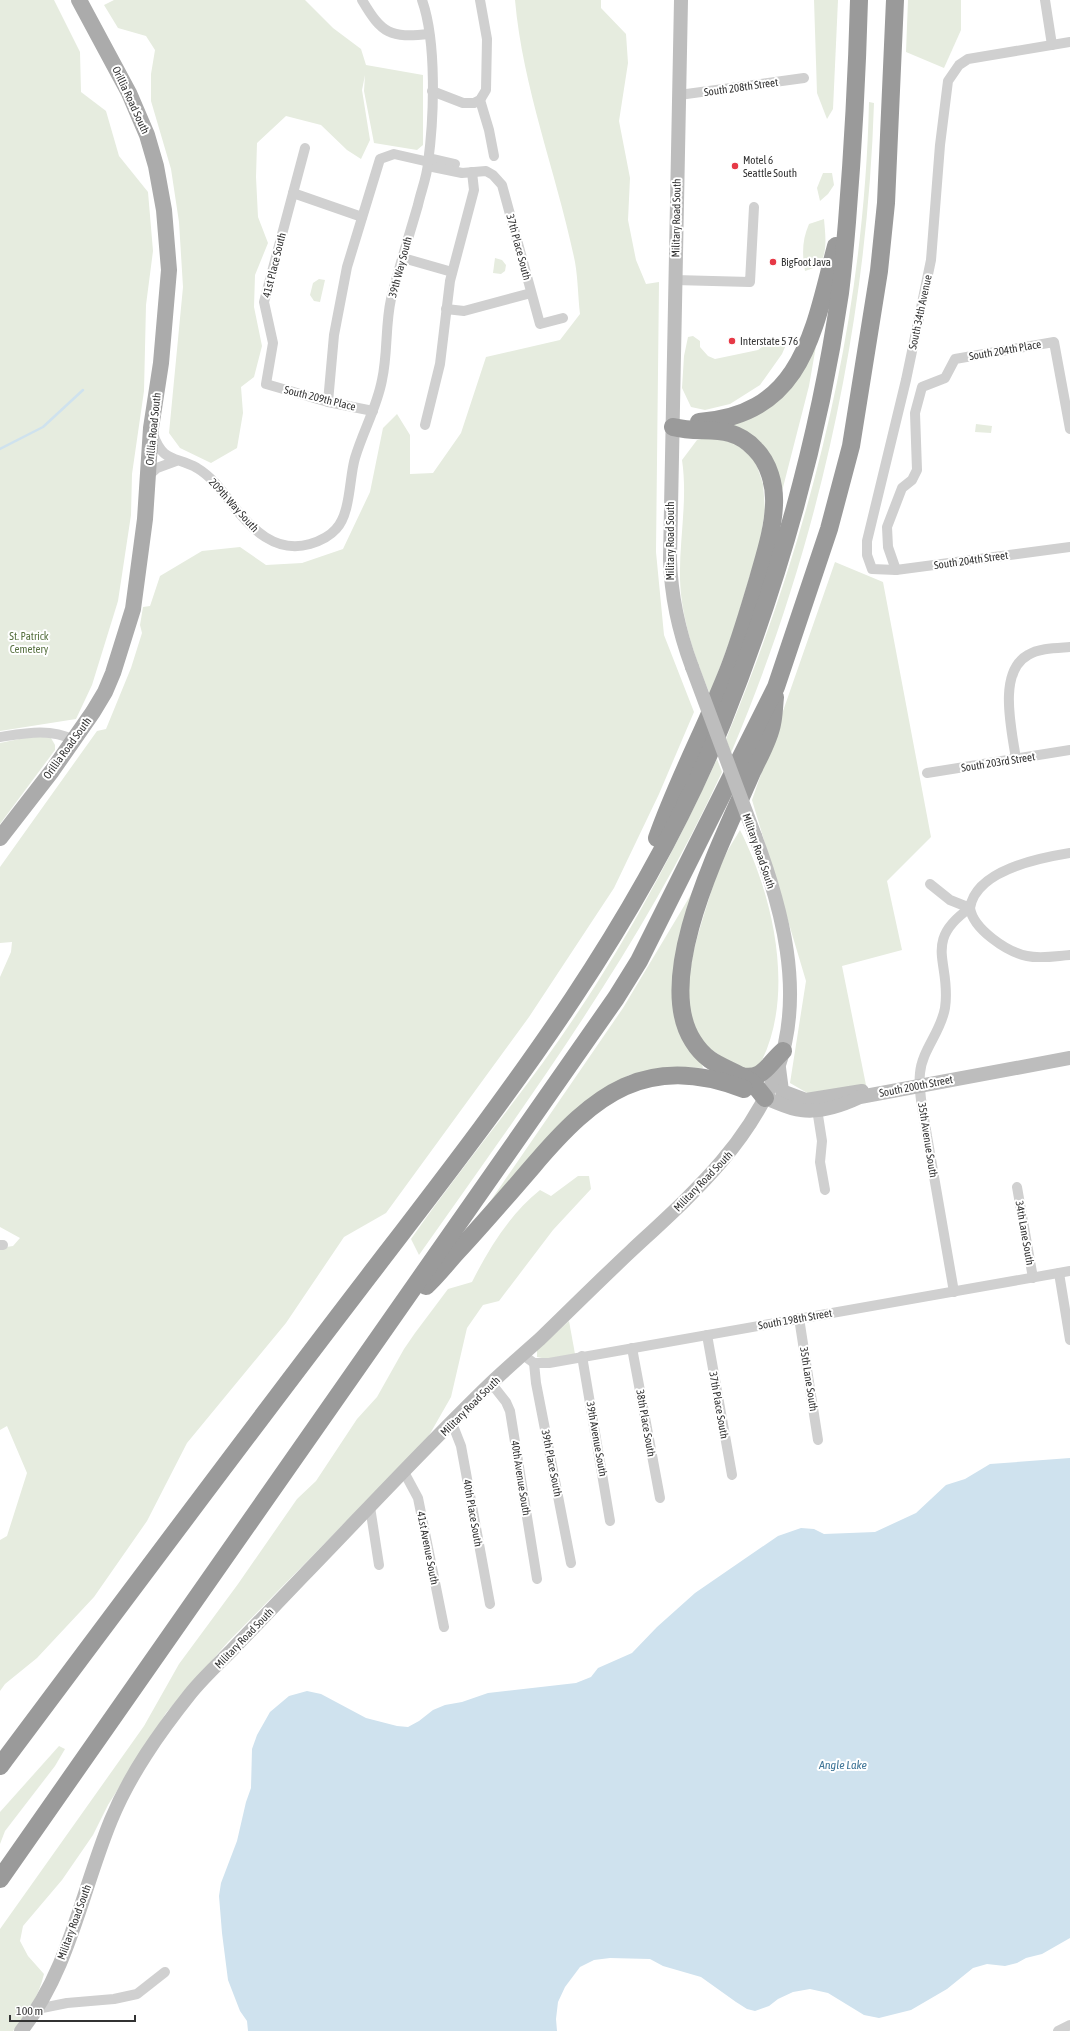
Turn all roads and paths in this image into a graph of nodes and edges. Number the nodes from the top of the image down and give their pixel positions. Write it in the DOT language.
graph roads {
  1 [pos="79,0"];
  2 [pos="362,0"];
  3 [pos="422,0"];
  4 [pos="480,0"];
  5 [pos="681,0"];
  6 [pos="859,0"];
  7 [pos="895,0"];
  8 [pos="1045,0"];
  9 [pos="429,34"];
  10 [pos="1070,42"];
  11 [pos="1052,45"];
  12 [pos="804,78"];
  13 [pos="432,91"];
  14 [pos="679,95"];
  15 [pos="480,100"];
  16 [pos="305,148"];
  17 [pos="494,156"];
  18 [pos="429,162"];
  19 [pos="470,172"];
  20 [pos="293,193"];
  21 [pos="849,197"];
  22 [pos="754,207"];
  23 [pos="362,217"];
  24 [pos="403,258"];
  25 [pos="452,272"];
  26 [pos="675,280"];
  27 [pos="531,293"];
  28 [pos="446,309"];
  29 [pos="563,318"];
  30 [pos="266,384"];
  31 [pos="328,402"];
  32 [pos="373,411"];
  33 [pos="425,425"];
  34 [pos="673,426"];
  35 [pos="151,428"];
  36 [pos="1070,429"];
  37 [pos="176,461"];
  38 [pos="148,476"];
  39 [pos="336,528"];
  40 [pos="1070,547"];
  41 [pos="872,569"];
  42 [pos="896,570"];
  43 [pos="1070,647"];
  44 [pos="776,686"];
  45 [pos="0,737"];
  46 [pos="74,740"];
  47 [pos="1070,750"];
  48 [pos="1016,759"];
  49 [pos="927,773"];
  50 [pos="0,838"];
  51 [pos="1070,853"];
  52 [pos="930,884"];
  53 [pos="638,891"];
  54 [pos="970,908"];
  55 [pos="1070,954"];
  56 [pos="781,1058"];
  57 [pos="1070,1058"];
  58 [pos="741,1076"];
  59 [pos="920,1086"];
  60 [pos="880,1094"];
  61 [pos="765,1098"];
  62 [pos="817,1109"];
  63 [pos="1017,1187"];
  64 [pos="825,1190"];
  65 [pos="1070,1271"];
  66 [pos="1059,1273"];
  67 [pos="1033,1278"];
  68 [pos="413,1287"];
  69 [pos="954,1292"];
  70 [pos="799,1318"];
  71 [pos="707,1335"];
  72 [pos="1070,1340"];
  73 [pos="632,1348"];
  74 [pos="582,1356"];
  75 [pos="528,1359"];
  76 [pos="491,1383"];
  77 [pos="452,1423"];
  78 [pos="818,1440"];
  79 [pos="404,1472"];
  80 [pos="732,1475"];
  81 [pos="660,1498"];
  82 [pos="370,1507"];
  83 [pos="610,1521"];
  84 [pos="571,1563"];
  85 [pos="378,1565"];
  86 [pos="537,1579"];
  87 [pos="490,1604"];
  88 [pos="444,1627"];
  89 [pos="0,1766"];
  90 [pos="0,1879"];
  91 [pos="165,1972"];
  92 [pos="37,2009"];
  93 [pos="1070,2025"];
  94 [pos="21,2031"];
  95 [pos="1058,2031"];
  1 -- 35 [label="main road, Orillia Road South"];
  2 -- 9 [label="street"];
  3 -- 9 [label="street, 39th Way South"];
  4 -- 15 [label="street"];
  5 -- 14 [label="main road, Military Road South"];
  6 -- 21 [label="highway"];
  7 -- 44 [label="highway"];
  8 -- 11 [label="street"];
  9 -- 13 [label="street, 39th Way South"];
  10 -- 11 [label="street"];
  11 -- 41 [label="street, South 34th Avenue"];
  12 -- 14 [label="street, South 208th Street"];
  13 -- 15 [label="street"];
  13 -- 18 [label="street, 39th Way South"];
  14 -- 26 [label="main road, Military Road South"];
  15 -- 17 [label="street"];
  16 -- 20 [label="street, 41st Place South"];
  18 -- 19 [label="street, 37th Place South"];
  18 -- 23 [label="street, 37th Place South"];
  18 -- 24 [label="street, 39th Way South"];
  19 -- 25 [label="street"];
  19 -- 27 [label="street, 37th Place South"];
  20 -- 23 [label="street"];
  20 -- 30 [label="street, 41st Place South"];
  21 -- 34 [label="highway"];
  21 -- 53 [label="highway"];
  22 -- 26 [label="street"];
  23 -- 31 [label="street"];
  24 -- 25 [label="street"];
  24 -- 32 [label="street, 39th Way South"];
  25 -- 28 [label="street"];
  26 -- 34 [label="main road, Military Road South"];
  27 -- 28 [label="street"];
  27 -- 29 [label="street, 37th Place South"];
  28 -- 33 [label="street"];
  30 -- 31 [label="street, South 209th Place"];
  31 -- 32 [label="street, South 209th Place"];
  32 -- 39 [label="street, 39th Way South"];
  34 -- 53 [label="highway"];
  34 -- 56 [label="main road, Military Road South, bridge"];
  35 -- 37 [label="street, 209th Way South"];
  35 -- 38 [label="main road, Orillia Road South"];
  36 -- 42 [label="street, South 204th Place"];
  37 -- 38 [label="street"];
  37 -- 39 [label="street, 209th Way South"];
  38 -- 46 [label="main road, Orillia Road South"];
  40 -- 42 [label="street, South 204th Street"];
  41 -- 42 [label="street, South 204th Street"];
  43 -- 48 [label="street"];
  44 -- 58 [label="highway"];
  44 -- 68 [label="highway"];
  45 -- 46 [label="street"];
  46 -- 50 [label="main road, Orillia Road South"];
  47 -- 48 [label="street, South 203rd Street"];
  48 -- 49 [label="street, South 203rd Street"];
  51 -- 54 [label="street"];
  52 -- 54 [label="street"];
  53 -- 89 [label="highway"];
  54 -- 55 [label="street"];
  54 -- 59 [label="street, 35th Avenue South"];
  56 -- 58 [label="highway"];
  56 -- 60 [label="main road"];
  56 -- 61 [label="main road, Military Road South"];
  57 -- 59 [label="main road, South 200th Street"];
  58 -- 61 [label="highway"];
  59 -- 60 [label="main road, South 200th Street"];
  59 -- 69 [label="street, 35th Avenue South"];
  60 -- 62 [label="main road, South 200th Street"];
  61 -- 62 [label="main road, South 200th Street"];
  61 -- 68 [label="highway"];
  61 -- 75 [label="main road, Military Road South"];
  62 -- 64 [label="street"];
  63 -- 67 [label="street, 34th Lane South"];
  65 -- 66 [label="street, South 198th Street"];
  66 -- 67 [label="street, South 198th Street"];
  66 -- 72 [label="street"];
  67 -- 69 [label="street, South 198th Street"];
  68 -- 90 [label="highway"];
  69 -- 70 [label="street, South 198th Street"];
  70 -- 71 [label="street, South 198th Street"];
  70 -- 78 [label="street, 35th Lane South"];
  71 -- 73 [label="street, South 198th Street"];
  71 -- 80 [label="street, 37th Place South"];
  73 -- 74 [label="street, South 198th Street"];
  73 -- 81 [label="street, 38th Place South"];
  74 -- 75 [label="street, South 198th Street"];
  74 -- 83 [label="street, 39th Avenue South"];
  75 -- 76 [label="main road, Military Road South"];
  75 -- 84 [label="street, 39th Place South"];
  76 -- 77 [label="main road, Military Road South"];
  76 -- 86 [label="street, 40th Avenue South"];
  77 -- 79 [label="main road, Military Road South"];
  77 -- 87 [label="street, 40th Place South"];
  79 -- 82 [label="main road, Military Road South"];
  79 -- 88 [label="street, 41st Avenue South"];
  82 -- 85 [label="street"];
  82 -- 92 [label="main road, Military Road South"];
  91 -- 92 [label="street"];
  92 -- 94 [label="main road, Military Road South"];
  93 -- 95 [label="street"];
}
